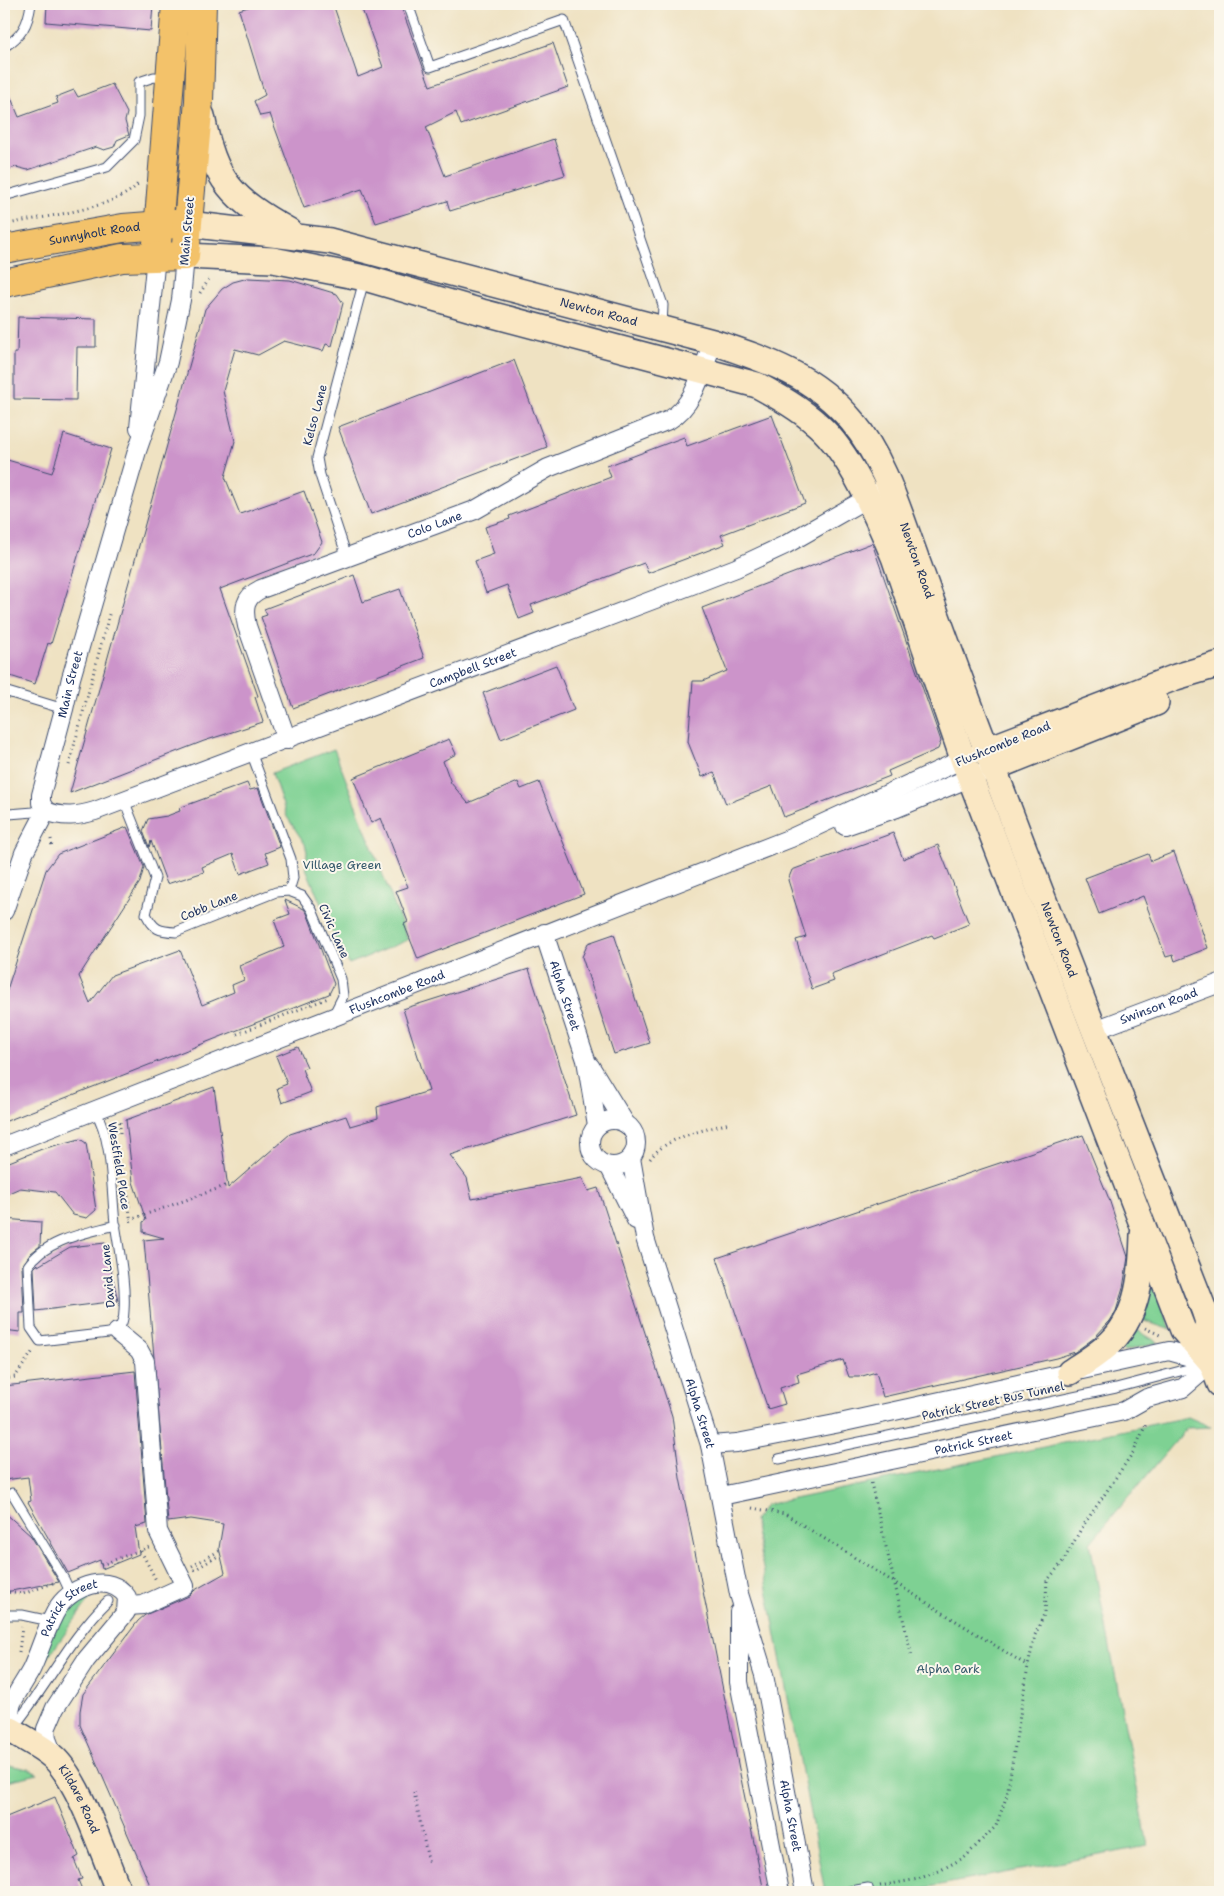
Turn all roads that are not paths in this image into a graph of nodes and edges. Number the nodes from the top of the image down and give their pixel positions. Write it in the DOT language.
graph roads {
  1 [pos="31,4"];
  2 [pos="176,4"];
  3 [pos="202,4"];
  4 [pos="408,4"];
  5 [pos="4,47"];
  6 [pos="169,78"];
  7 [pos="199,101"];
  8 [pos="4,196"];
  9 [pos="157,224"];
  10 [pos="188,224"];
  11 [pos="297,235"];
  12 [pos="4,249"];
  13 [pos="156,256"];
  14 [pos="185,256"];
  15 [pos="365,278"];
  16 [pos="4,283"];
  17 [pos="490,283"];
  18 [pos="482,312"];
  19 [pos="662,329"];
  20 [pos="713,342"];
  21 [pos="701,371"];
  22 [pos="137,451"];
  23 [pos="889,487"];
  24 [pos="866,497"];
  25 [pos="347,557"];
  26 [pos="1220,664"];
  27 [pos="1220,673"];
  28 [pos="4,691"];
  29 [pos="64,709"];
  30 [pos="287,740"];
  31 [pos="251,752"];
  32 [pos="990,759"];
  33 [pos="967,768"];
  34 [pos="124,800"];
  35 [pos="4,812"];
  36 [pos="46,812"];
  37 [pos="289,890"];
  38 [pos="4,911"];
  39 [pos="544,933"];
  40 [pos="1220,983"];
  41 [pos="333,1016"];
  42 [pos="1095,1030"];
  43 [pos="586,1060"];
  44 [pos="95,1111"];
  45 [pos="626,1123"];
  46 [pos="597,1125"];
  47 [pos="4,1146"];
  48 [pos="631,1158"];
  49 [pos="609,1166"];
  50 [pos="1143,1224"];
  51 [pos="116,1225"];
  52 [pos="645,1238"];
  53 [pos="117,1332"];
  54 [pos="1218,1369"];
  55 [pos="1070,1372"];
  56 [pos="710,1445"];
  57 [pos="779,1459"];
  58 [pos="12,1492"];
  59 [pos="721,1496"];
  60 [pos="71,1594"];
  61 [pos="738,1594"];
  62 [pos="108,1602"];
  63 [pos="128,1606"];
  64 [pos="4,1615"];
  65 [pos="50,1622"];
  66 [pos="6,1731"];
  67 [pos="54,1757"];
  68 [pos="869,1890"];
  69 [pos="119,1892"];
  70 [pos="780,1892"];
  71 [pos="805,1892"];
  72 [pos="845,1892"];
  1 -- 5 [label="lane"];
  2 -- 6 [label="main road, Main Street"];
  3 -- 7 [label="main road, Main Street"];
  4 -- 19 [label="lane"];
  6 -- 8 [label="lane"];
  6 -- 9 [label="main road, Main Street"];
  7 -- 10 [label="main road, Main Street"];
  7 -- 11 [label="main road"];
  9 -- 10 [label="main road, Sunnyholt Road"];
  9 -- 12 [label="main road, Sunnyholt Road"];
  9 -- 13 [label="main road, Main Street"];
  10 -- 11 [label="main road, Newton Road"];
  10 -- 14 [label="main road, Main Street"];
  11 -- 17 [label="main road, Newton Road"];
  13 -- 14 [label="main road"];
  13 -- 16 [label="main road"];
  13 -- 22 [label="street, Main Street"];
  14 -- 15 [label="main road, Newton Road"];
  14 -- 22 [label="street, Main Street"];
  15 -- 18 [label="main road, Newton Road"];
  15 -- 25 [label="lane, Kelso Lane"];
  17 -- 18 [label="main road"];
  17 -- 19 [label="main road, Newton Road"];
  18 -- 21 [label="main road, Newton Road"];
  19 -- 20 [label="main road, Newton Road"];
  20 -- 21 [label="street, Colo Lane"];
  20 -- 23 [label="main road, Newton Road"];
  21 -- 24 [label="main road, Newton Road"];
  21 -- 25 [label="street, Colo Lane"];
  22 -- 29 [label="street, Main Street"];
  23 -- 24 [label="street, Campbell Street"];
  23 -- 32 [label="main road, Newton Road"];
  24 -- 30 [label="street, Campbell Street"];
  24 -- 33 [label="main road, Newton Road"];
  25 -- 30 [label="street, Colo Lane"];
  26 -- 32 [label="main road, Flushcombe Road"];
  27 -- 32 [label="main road, Flushcombe Road"];
  28 -- 29 [label="lane"];
  29 -- 36 [label="street, Main Street"];
  30 -- 31 [label="street, Campbell Street"];
  31 -- 34 [label="street, Campbell Street"];
  31 -- 37 [label="lane"];
  32 -- 33 [label="street, Flushcombe Road"];
  32 -- 42 [label="main road, Newton Road"];
  33 -- 39 [label="street, Flushcombe Road"];
  33 -- 50 [label="main road, Newton Road"];
  34 -- 36 [label="street, Campbell Street"];
  34 -- 37 [label="lane, Cobb Lane"];
  35 -- 36 [label="lane"];
  36 -- 38 [label="street"];
  37 -- 41 [label="lane, Civic Lane"];
  39 -- 41 [label="street, Flushcombe Road"];
  39 -- 43 [label="street, Alpha Street"];
  40 -- 42 [label="street, Swinson Road"];
  41 -- 44 [label="street, Flushcombe Road"];
  42 -- 54 [label="main road, Newton Road"];
  43 -- 45 [label="street, Alpha Street"];
  43 -- 46 [label="street, Alpha Street"];
  44 -- 47 [label="street, Flushcombe Road"];
  44 -- 51 [label="lane, Westfield Place"];
  45 -- 46 [label="street"];
  45 -- 48 [label="street"];
  46 -- 49 [label="street"];
  48 -- 49 [label="street"];
  48 -- 52 [label="street, Alpha Street"];
  49 -- 52 [label="street, Alpha Street"];
  50 -- 54 [label="main road, Newton Road"];
  50 -- 55 [label="main road"];
  51 -- 53 [label="lane, David Lane"];
  51 -- 53 [label="lane, David Lane"];
  52 -- 56 [label="street, Alpha Street"];
  53 -- 63 [label="street"];
  54 -- 55 [label="street"];
  54 -- 57 [label="lane, Patrick Street Bus Tunnel"];
  54 -- 59 [label="street, Patrick Street"];
  55 -- 56 [label="street"];
  56 -- 59 [label="street, Alpha Street"];
  58 -- 60 [label="lane"];
  59 -- 61 [label="street, Alpha Street"];
  60 -- 63 [label="street, Patrick Street"];
  60 -- 65 [label="street, Patrick Street"];
  61 -- 70 [label="street, Alpha Street"];
  61 -- 71 [label="street, Alpha Street"];
  62 -- 66 [label="lane"];
  63 -- 67 [label="street"];
  64 -- 65 [label="lane"];
  65 -- 66 [label="street, Patrick Street"];
  66 -- 67 [label="main road, Kildare Road"];
  67 -- 69 [label="main road, Kildare Road"];
  68 -- 72 [label="lane"];
}
